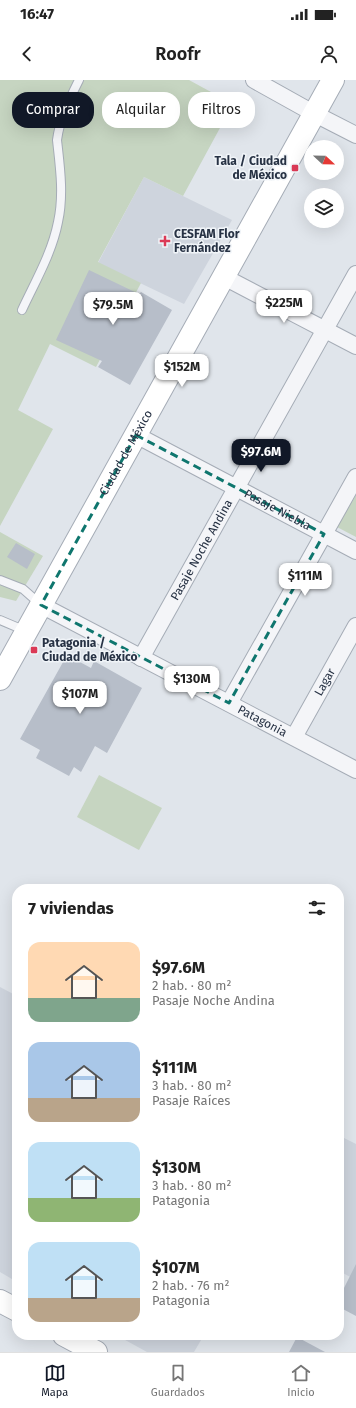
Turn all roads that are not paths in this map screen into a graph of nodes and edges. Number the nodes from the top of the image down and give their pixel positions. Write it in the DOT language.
graph roads {
  1 [pos="80,80"];
  2 [pos="254,80"];
  3 [pos="333,80"];
  4 [pos="315,114"];
  5 [pos="356,135"];
  6 [pos="356,274"];
  7 [pos="224,277"];
  8 [pos="22,310"];
  9 [pos="325,330"];
  10 [pos="356,346"];
  11 [pos="136,435"];
  12 [pos="356,477"];
  13 [pos="236,488"];
  14 [pos="324,534"];
  15 [pos="356,551"];
  16 [pos="0,580"];
  17 [pos="42,605"];
  18 [pos="0,620"];
  19 [pos="356,626"];
  20 [pos="27,631"];
  21 [pos="142,658"];
  22 [pos="0,679"];
  23 [pos="229,703"];
  24 [pos="294,737"];
  25 [pos="356,770"];
  26 [pos="0,1300"];
  27 [pos="12,1307"];
  28 [pos="73,1340"];
  29 [pos="96,1352"];
  1 -- 8 [label="lane"];
  2 -- 4 [label="street"];
  3 -- 4 [label="street, Ciudad de México"];
  4 -- 5 [label="street"];
  4 -- 7 [label="street, Ciudad de México"];
  6 -- 9 [label="street, Pasaje Noche Andina"];
  7 -- 9 [label="street"];
  7 -- 11 [label="street, Ciudad de México"];
  9 -- 10 [label="street"];
  9 -- 13 [label="street, Pasaje Noche Andina"];
  11 -- 13 [label="street, Pasaje Niebla"];
  11 -- 17 [label="street, Ciudad de México"];
  12 -- 14 [label="street"];
  13 -- 14 [label="street, Pasaje Niebla"];
  13 -- 21 [label="street, Pasaje Noche Andina"];
  14 -- 15 [label="street, Pasaje Niebla"];
  14 -- 23 [label="street"];
  16 -- 17 [label="lane"];
  17 -- 20 [label="street, Ciudad de México"];
  17 -- 21 [label="street, Patagonia"];
  18 -- 20 [label="lane"];
  19 -- 24 [label="street, Lagar"];
  20 -- 22 [label="street, Ciudad de México"];
  21 -- 23 [label="street, Patagonia"];
  23 -- 24 [label="street, Patagonia"];
  24 -- 25 [label="street, Patagonia"];
  26 -- 27 [label="street"];
  28 -- 29 [label="street"];
}
